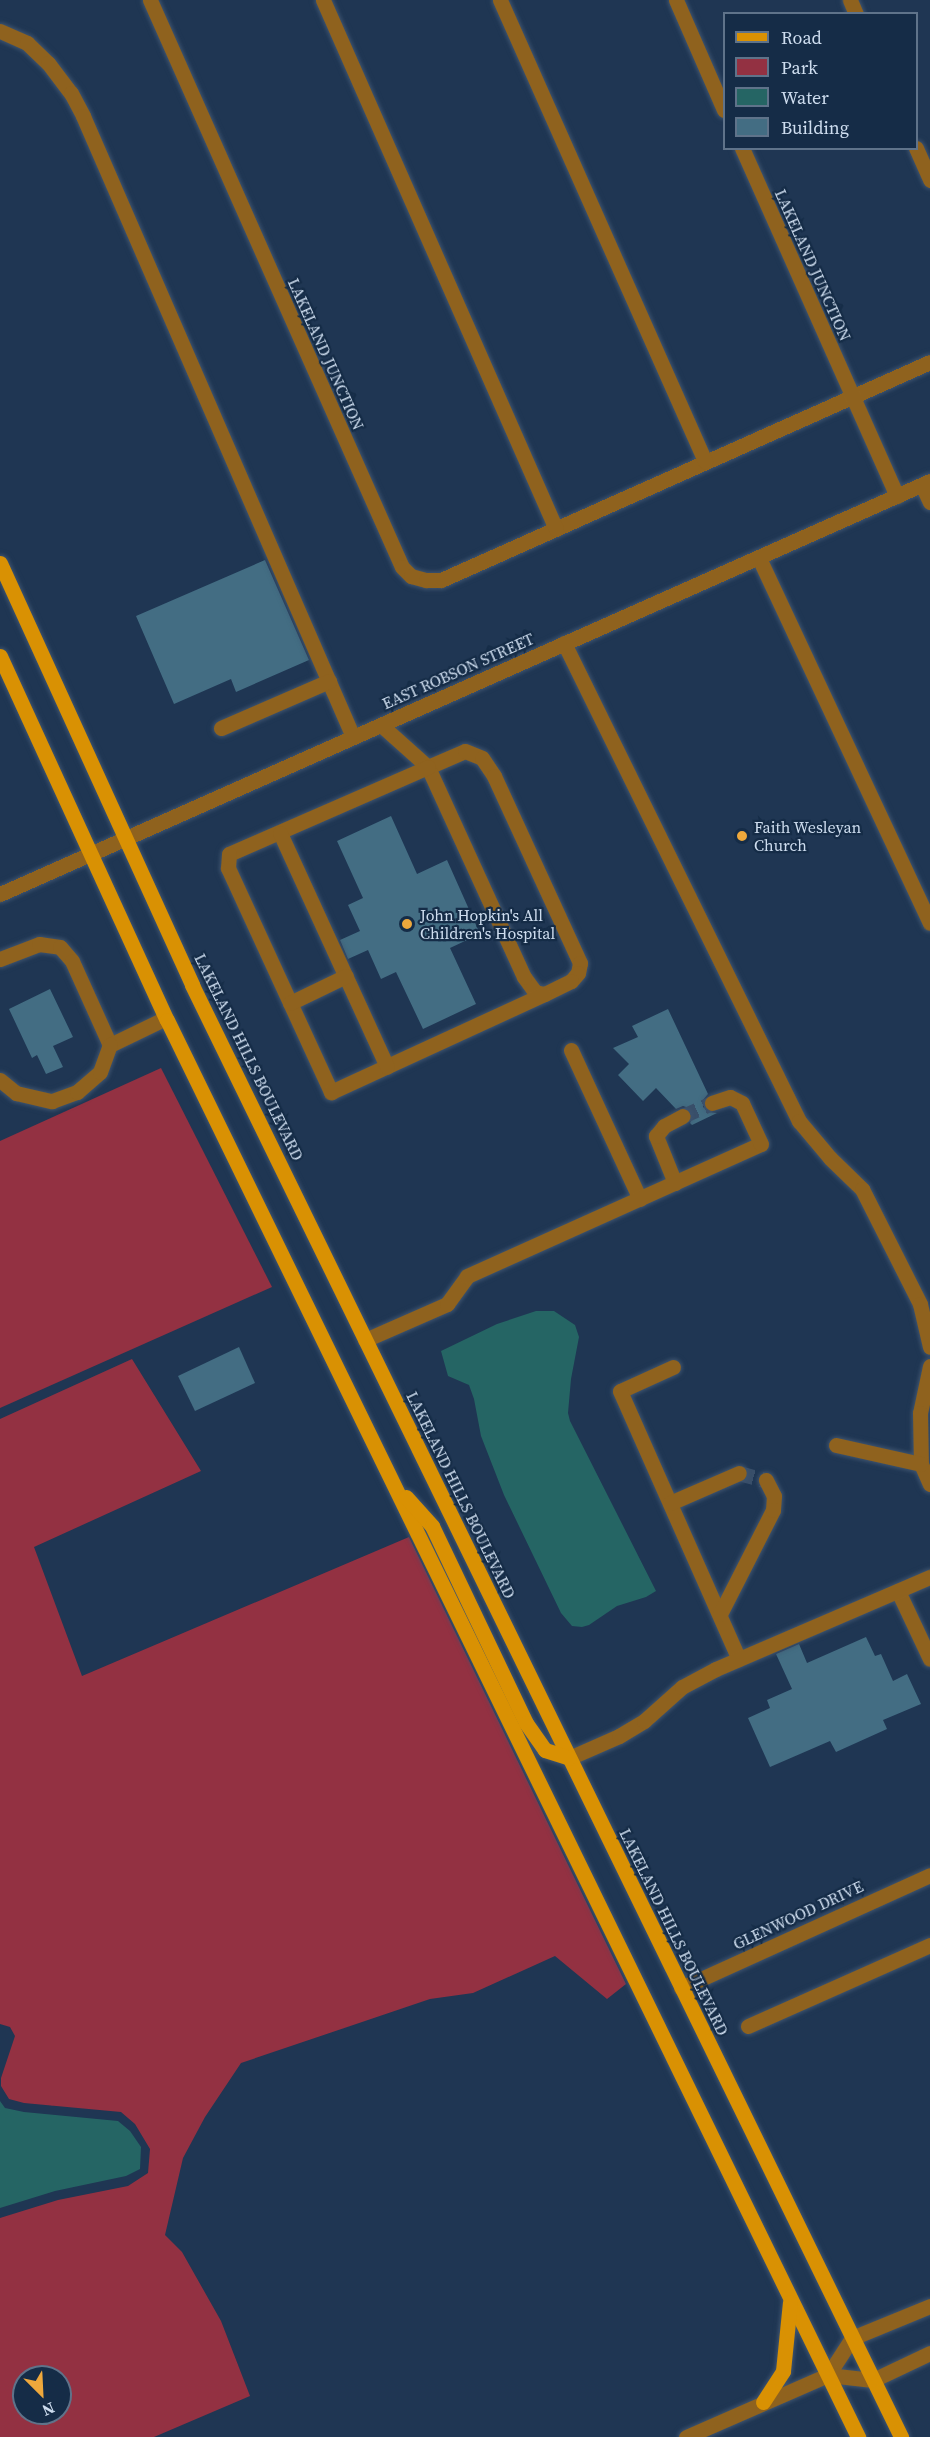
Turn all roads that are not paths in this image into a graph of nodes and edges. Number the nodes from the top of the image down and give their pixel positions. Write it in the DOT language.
graph roads {
  1 [pos="150,0"];
  2 [pos="323,0"];
  3 [pos="500,0"];
  4 [pos="676,0"];
  5 [pos="0,31"];
  6 [pos="723,108"];
  7 [pos="743,150"];
  8 [pos="917,150"];
  9 [pos="930,180"];
  10 [pos="930,362"];
  11 [pos="852,396"];
  12 [pos="705,461"];
  13 [pos="926,483"];
  14 [pos="897,496"];
  15 [pos="930,502"];
  16 [pos="556,529"];
  17 [pos="759,558"];
  18 [pos="0,563"];
  19 [pos="564,643"];
  20 [pos="0,656"];
  21 [pos="329,681"];
  22 [pos="381,725"];
  23 [pos="221,728"];
  24 [pos="353,737"];
  25 [pos="428,767"];
  26 [pos="280,833"];
  27 [pos="124,837"];
  28 [pos="89,853"];
  29 [pos="0,894"];
  30 [pos="930,922"];
  31 [pos="0,959"];
  32 [pos="346,976"];
  33 [pos="544,994"];
  34 [pos="290,1003"];
  35 [pos="166,1018"];
  36 [pos="110,1045"];
  37 [pos="571,1050"];
  38 [pos="387,1067"];
  39 [pos="0,1080"];
  40 [pos="712,1103"];
  41 [pos="683,1116"];
  42 [pos="675,1183"];
  43 [pos="640,1199"];
  44 [pos="365,1340"];
  45 [pos="930,1347"];
  46 [pos="673,1366"];
  47 [pos="930,1366"];
  48 [pos="836,1445"];
  49 [pos="921,1464"];
  50 [pos="740,1473"];
  51 [pos="766,1480"];
  52 [pos="392,1481"];
  53 [pos="930,1484"];
  54 [pos="670,1503"];
  55 [pos="930,1577"];
  56 [pos="898,1591"];
  57 [pos="720,1614"];
  58 [pos="739,1659"];
  59 [pos="930,1659"];
  60 [pos="569,1758"];
  61 [pos="930,1875"];
  62 [pos="930,1945"];
  63 [pos="681,1988"];
  64 [pos="748,2026"];
  65 [pos="790,2299"];
  66 [pos="930,2306"];
  67 [pos="852,2338"];
  68 [pos="930,2353"];
  69 [pos="828,2375"];
  70 [pos="873,2380"];
  71 [pos="763,2402"];
  72 [pos="686,2437"];
  73 [pos="858,2437"];
  74 [pos="901,2437"];
  1 -- 16 [label="street, LAKELAND JUNCTION"];
  2 -- 16 [label="street"];
  3 -- 12 [label="street"];
  4 -- 6 [label="street"];
  5 -- 21 [label="street"];
  7 -- 11 [label="street, LAKELAND JUNCTION"];
  8 -- 9 [label="street"];
  10 -- 11 [label="street, LAKELAND JUNCTION"];
  11 -- 12 [label="street, LAKELAND JUNCTION"];
  11 -- 14 [label="street"];
  12 -- 16 [label="street, LAKELAND JUNCTION"];
  13 -- 14 [label="street, EAST ROBSON STREET"];
  13 -- 15 [label="street"];
  14 -- 17 [label="street, EAST ROBSON STREET"];
  17 -- 19 [label="street, EAST ROBSON STREET"];
  17 -- 30 [label="street"];
  18 -- 27 [label="main road, LAKELAND HILLS BOULEVARD"];
  19 -- 22 [label="street, EAST ROBSON STREET"];
  19 -- 45 [label="street"];
  20 -- 28 [label="main road"];
  21 -- 23 [label="street"];
  21 -- 24 [label="street"];
  22 -- 24 [label="street, EAST ROBSON STREET"];
  22 -- 25 [label="street"];
  24 -- 27 [label="street, EAST ROBSON STREET"];
  25 -- 26 [label="street"];
  25 -- 33 [label="street"];
  25 -- 33 [label="street"];
  26 -- 32 [label="street"];
  26 -- 34 [label="street"];
  27 -- 28 [label="street, EAST ROBSON STREET"];
  27 -- 44 [label="main road, LAKELAND HILLS BOULEVARD"];
  28 -- 29 [label="street, EAST ROBSON STREET"];
  28 -- 35 [label="main road"];
  31 -- 36 [label="street"];
  32 -- 34 [label="street"];
  32 -- 38 [label="street"];
  33 -- 38 [label="street"];
  34 -- 38 [label="street"];
  35 -- 36 [label="street"];
  35 -- 52 [label="main road"];
  36 -- 39 [label="street"];
  37 -- 43 [label="street"];
  40 -- 42 [label="street"];
  41 -- 42 [label="street"];
  42 -- 43 [label="street"];
  43 -- 44 [label="street"];
  44 -- 60 [label="main road, LAKELAND HILLS BOULEVARD"];
  46 -- 54 [label="street"];
  47 -- 49 [label="street"];
  48 -- 49 [label="street"];
  49 -- 53 [label="street"];
  50 -- 54 [label="street"];
  51 -- 57 [label="street"];
  52 -- 60 [label="main road"];
  52 -- 65 [label="main road"];
  54 -- 57 [label="street"];
  55 -- 56 [label="street"];
  56 -- 58 [label="street"];
  56 -- 59 [label="street"];
  57 -- 58 [label="street"];
  58 -- 60 [label="street"];
  60 -- 63 [label="main road, LAKELAND HILLS BOULEVARD"];
  61 -- 63 [label="street, GLENWOOD DRIVE"];
  62 -- 64 [label="street"];
  63 -- 67 [label="main road, LAKELAND HILLS BOULEVARD"];
  65 -- 69 [label="main road"];
  65 -- 71 [label="main road"];
  66 -- 67 [label="street"];
  67 -- 69 [label="street"];
  67 -- 70 [label="main road, LAKELAND HILLS BOULEVARD"];
  68 -- 70 [label="street"];
  69 -- 70 [label="street"];
  69 -- 71 [label="street"];
  69 -- 73 [label="main road"];
  70 -- 74 [label="main road, LAKELAND HILLS BOULEVARD"];
  71 -- 72 [label="street"];
}
